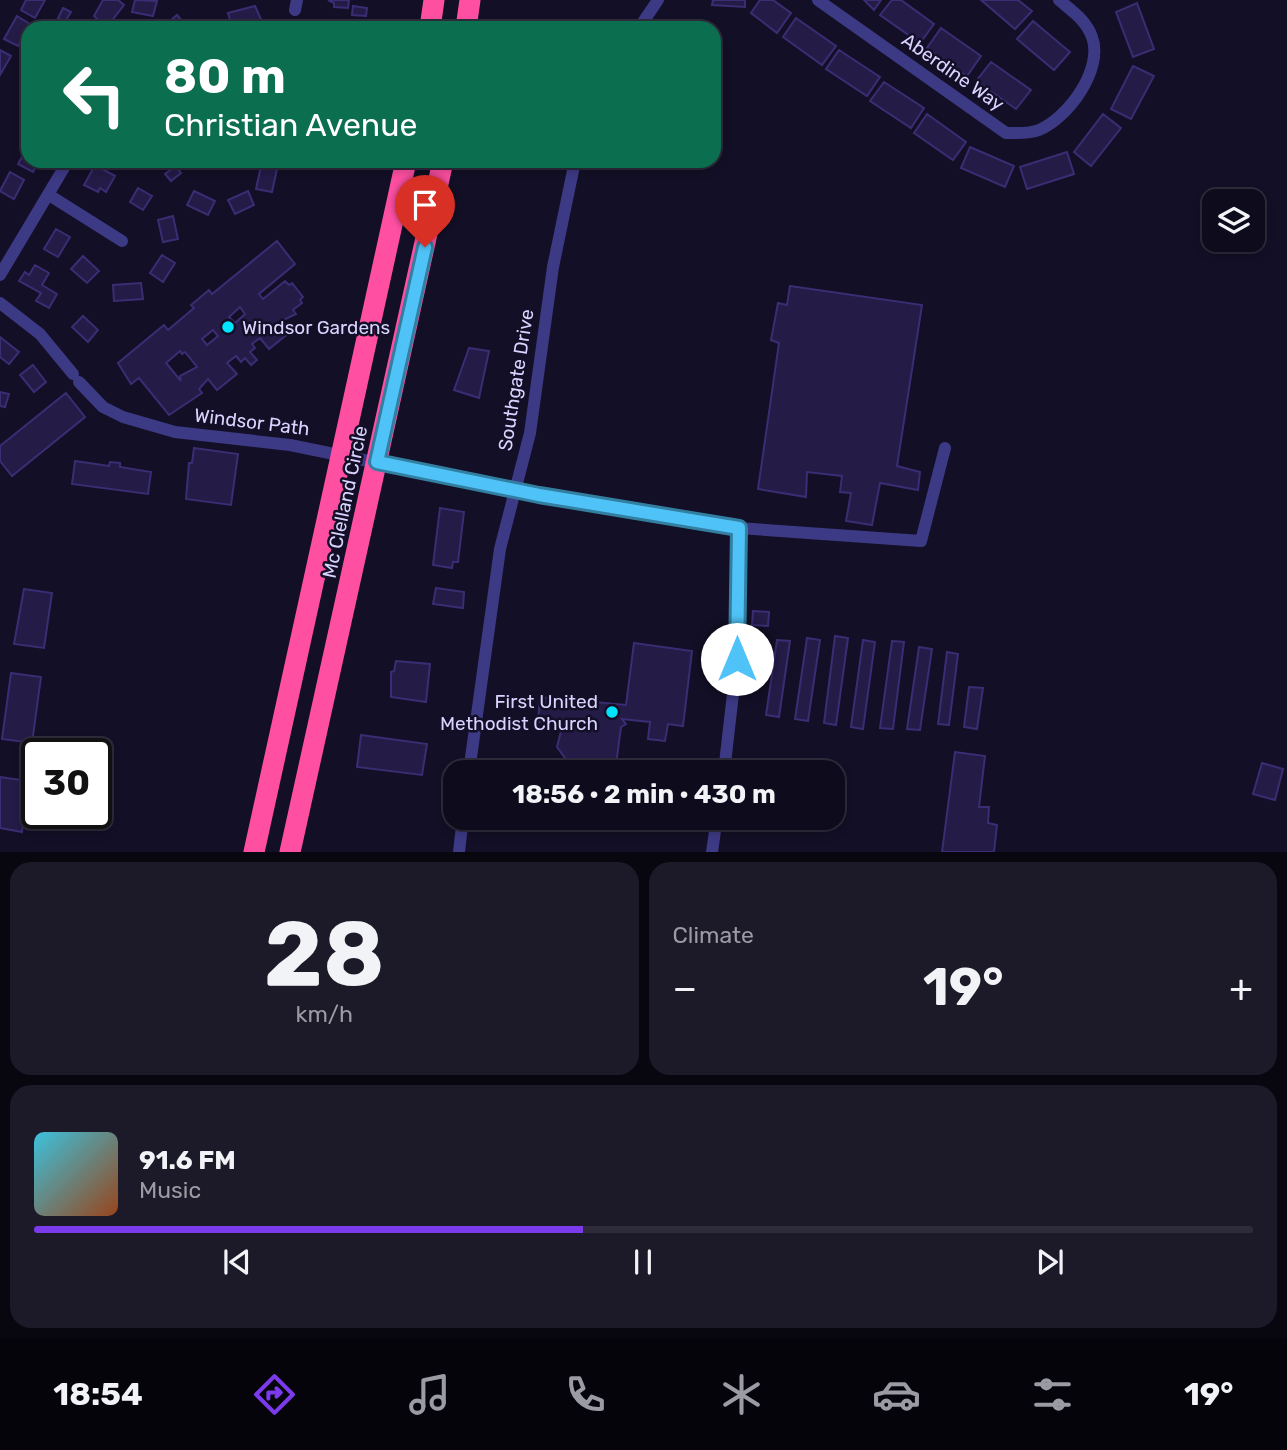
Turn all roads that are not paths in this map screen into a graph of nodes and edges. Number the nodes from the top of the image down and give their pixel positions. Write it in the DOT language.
graph roads {
  1 [pos="434,0"];
  2 [pos="470,0"];
  3 [pos="658,0"];
  4 [pos="818,0"];
  5 [pos="1059,0"];
  6 [pos="430,21"];
  7 [pos="467,21"];
  8 [pos="644,21"];
  9 [pos="64,168"];
  10 [pos="404,168"];
  11 [pos="441,168"];
  12 [pos="574,168"];
  13 [pos="49,195"];
  14 [pos="122,241"];
  15 [pos="0,275"];
  16 [pos="0,303"];
  17 [pos="945,447"];
  18 [pos="342,454"];
  19 [pos="377,462"];
  20 [pos="515,491"];
  21 [pos="739,528"];
  22 [pos="472,760"];
  23 [pos="725,760"];
  24 [pos="462,830"];
  25 [pos="715,830"];
  26 [pos="254,852"];
  27 [pos="290,852"];
  28 [pos="459,852"];
  29 [pos="712,852"];
  1 -- 6 [label="highway"];
  2 -- 7 [label="highway"];
  3 -- 8 [label="street"];
  4 -- 5 [label="street, Aberdine Way"];
  9 -- 13 [label="street"];
  10 -- 18 [label="highway, Mc Clelland Circle"];
  11 -- 19 [label="highway, Mc Clelland Circle"];
  12 -- 20 [label="street, Southgate Drive"];
  13 -- 14 [label="street"];
  13 -- 15 [label="street"];
  16 -- 18 [label="street, Windsor Path"];
  17 -- 21 [label="street, Windsor Path"];
  18 -- 19 [label="street, Windsor Path"];
  18 -- 26 [label="highway, Mc Clelland Circle"];
  19 -- 20 [label="street, Windsor Path"];
  19 -- 27 [label="highway, Mc Clelland Circle"];
  20 -- 21 [label="street, Windsor Path"];
  20 -- 22 [label="street, Southgate Drive"];
  21 -- 23 [label="street"];
  24 -- 28 [label="street"];
  25 -- 29 [label="street"];
}
